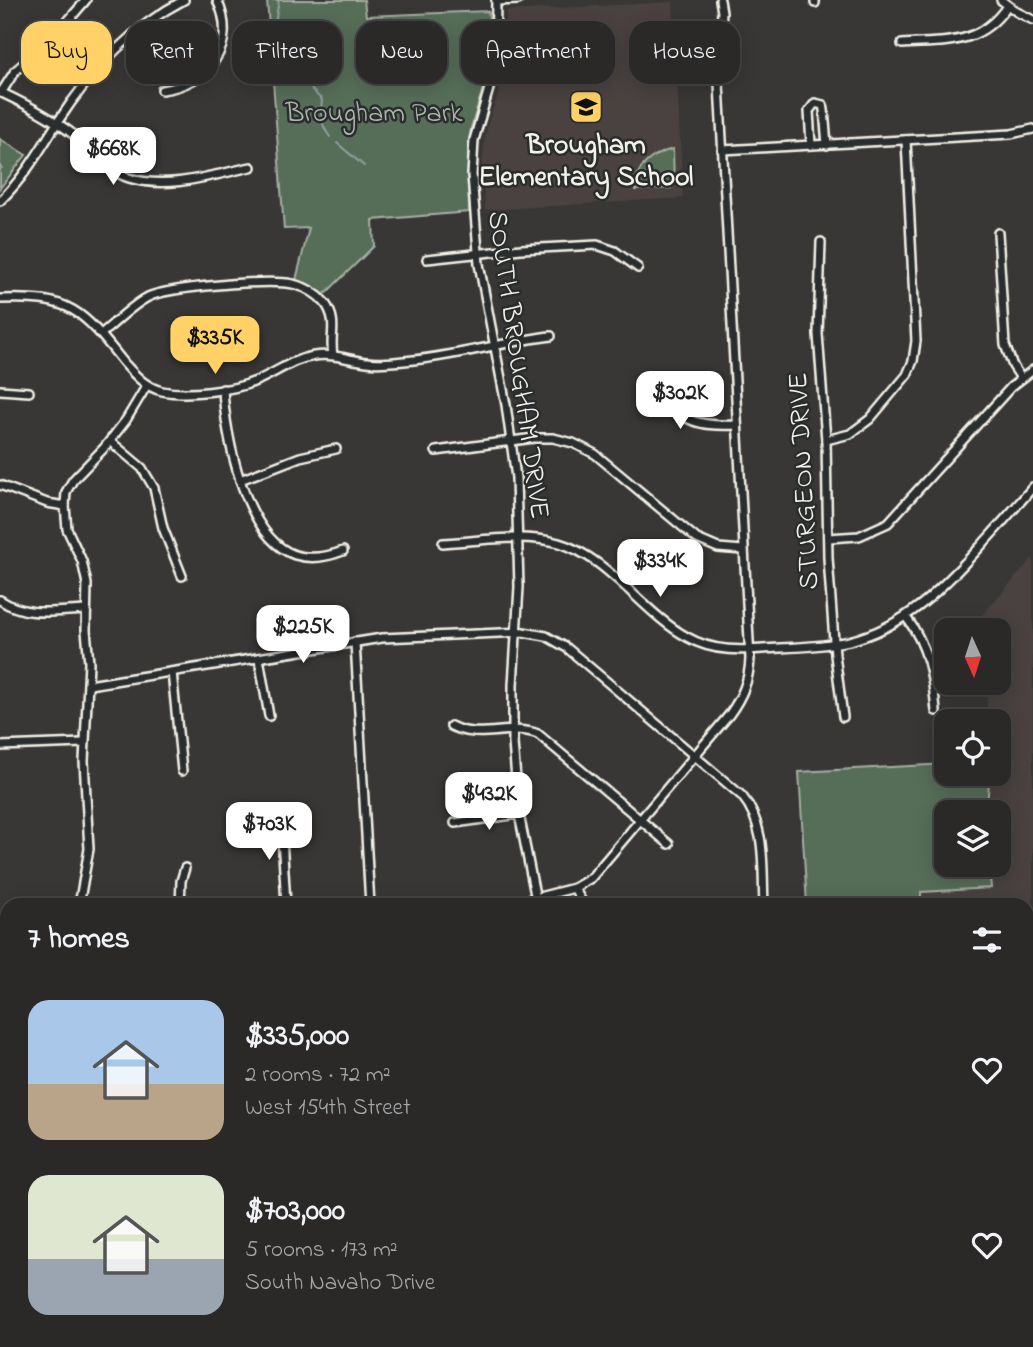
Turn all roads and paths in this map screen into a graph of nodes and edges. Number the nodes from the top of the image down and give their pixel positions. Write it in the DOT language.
graph roads {
  1 [pos="86,0"];
  2 [pos="184,0"];
  3 [pos="217,0"];
  4 [pos="496,0"];
  5 [pos="518,0"];
  6 [pos="720,0"];
  7 [pos="1004,3"];
  8 [pos="1033,20"];
  9 [pos="902,44"];
  10 [pos="162,90"];
  11 [pos="0,92"];
  12 [pos="57,123"];
  13 [pos="1033,129"];
  14 [pos="906,140"];
  15 [pos="811,145"];
  16 [pos="827,145"];
  17 [pos="722,150"];
  18 [pos="251,167"];
  19 [pos="0,201"];
  20 [pos="998,233"];
  21 [pos="821,242"];
  22 [pos="478,254"];
  23 [pos="427,259"];
  24 [pos="638,268"];
  25 [pos="0,299"];
  26 [pos="101,334"];
  27 [pos="551,336"];
  28 [pos="495,347"];
  29 [pos="333,355"];
  30 [pos="1033,370"];
  31 [pos="1021,378"];
  32 [pos="648,382"];
  33 [pos="146,385"];
  34 [pos="223,389"];
  35 [pos="0,390"];
  36 [pos="29,392"];
  37 [pos="736,425"];
  38 [pos="826,440"];
  39 [pos="110,441"];
  40 [pos="512,441"];
  41 [pos="336,449"];
  42 [pos="436,451"];
  43 [pos="240,480"];
  44 [pos="0,485"];
  45 [pos="1033,487"];
  46 [pos="65,506"];
  47 [pos="828,538"];
  48 [pos="519,540"];
  49 [pos="443,543"];
  50 [pos="743,550"];
  51 [pos="343,551"];
  52 [pos="182,576"];
  53 [pos="1,602"];
  54 [pos="86,610"];
  55 [pos="906,617"];
  56 [pos="516,633"];
  57 [pos="355,642"];
  58 [pos="835,644"];
  59 [pos="749,650"];
  60 [pos="259,657"];
  61 [pos="172,672"];
  62 [pos="89,685"];
  63 [pos="936,709"];
  64 [pos="269,716"];
  65 [pos="844,717"];
  66 [pos="452,726"];
  67 [pos="513,732"];
  68 [pos="84,743"];
  69 [pos="0,746"];
  70 [pos="694,755"];
  71 [pos="182,771"];
  72 [pos="273,813"];
  73 [pos="519,814"];
  74 [pos="641,820"];
  75 [pos="455,823"];
  76 [pos="669,844"];
  77 [pos="185,868"];
  78 [pos="574,888"];
  79 [pos="80,898"];
  80 [pos="180,898"];
  81 [pos="286,898"];
  82 [pos="370,898"];
  83 [pos="535,898"];
  84 [pos="545,898"];
  85 [pos="580,898"];
  86 [pos="764,898"];
  1 -- 11 [label="street"];
  2 -- 12 [label="street"];
  3 -- 10 [label="street"];
  4 -- 5 [label="street"];
  4 -- 22 [label="street, SOUTH BROUGHAM DRIVE"];
  6 -- 17 [label="street"];
  7 -- 8 [label="street"];
  7 -- 9 [label="street"];
  11 -- 12 [label="street"];
  12 -- 18 [label="street"];
  12 -- 19 [label="street"];
  13 -- 14 [label="street"];
  14 -- 16 [label="street"];
  14 -- 38 [label="street"];
  15 -- 16 [label="street"];
  15 -- 16 [label="street"];
  15 -- 17 [label="street"];
  17 -- 37 [label="street"];
  20 -- 31 [label="street"];
  21 -- 38 [label="street, STURGEON DRIVE"];
  22 -- 23 [label="street"];
  22 -- 24 [label="street"];
  22 -- 28 [label="street, SOUTH BROUGHAM DRIVE"];
  25 -- 26 [label="street"];
  26 -- 29 [label="street"];
  26 -- 33 [label="street"];
  27 -- 28 [label="street"];
  28 -- 29 [label="street"];
  28 -- 40 [label="street, SOUTH BROUGHAM DRIVE"];
  29 -- 34 [label="street"];
  30 -- 31 [label="street"];
  31 -- 47 [label="street"];
  32 -- 37 [label="street"];
  33 -- 34 [label="street"];
  33 -- 39 [label="street"];
  34 -- 43 [label="street"];
  35 -- 36 [label="street"];
  37 -- 50 [label="street"];
  38 -- 47 [label="street, STURGEON DRIVE"];
  39 -- 46 [label="street"];
  39 -- 52 [label="street"];
  40 -- 42 [label="street"];
  40 -- 48 [label="street, SOUTH BROUGHAM DRIVE"];
  40 -- 50 [label="street"];
  41 -- 43 [label="street"];
  43 -- 51 [label="street"];
  44 -- 46 [label="street"];
  45 -- 55 [label="street"];
  46 -- 54 [label="street"];
  47 -- 58 [label="street, STURGEON DRIVE"];
  48 -- 49 [label="street"];
  48 -- 56 [label="street, SOUTH BROUGHAM DRIVE"];
  48 -- 59 [label="street"];
  50 -- 59 [label="street"];
  53 -- 54 [label="street"];
  54 -- 62 [label="street"];
  55 -- 58 [label="street"];
  55 -- 63 [label="street"];
  56 -- 57 [label="street"];
  56 -- 67 [label="street, SOUTH BROUGHAM DRIVE"];
  56 -- 70 [label="street"];
  57 -- 60 [label="street"];
  57 -- 82 [label="street"];
  58 -- 59 [label="street"];
  58 -- 65 [label="street, STURGEON DRIVE"];
  59 -- 70 [label="street"];
  60 -- 61 [label="street"];
  60 -- 64 [label="street"];
  61 -- 62 [label="street"];
  61 -- 71 [label="street"];
  62 -- 68 [label="street"];
  66 -- 67 [label="street"];
  67 -- 73 [label="street, SOUTH BROUGHAM DRIVE"];
  67 -- 74 [label="street"];
  68 -- 69 [label="street"];
  68 -- 79 [label="street"];
  70 -- 74 [label="street"];
  70 -- 86 [label="street"];
  72 -- 81 [label="street"];
  73 -- 75 [label="street"];
  73 -- 83 [label="street, SOUTH BROUGHAM DRIVE"];
  74 -- 76 [label="street"];
  74 -- 78 [label="street"];
  77 -- 80 [label="street"];
  78 -- 84 [label="street"];
  78 -- 85 [label="street"];
}
